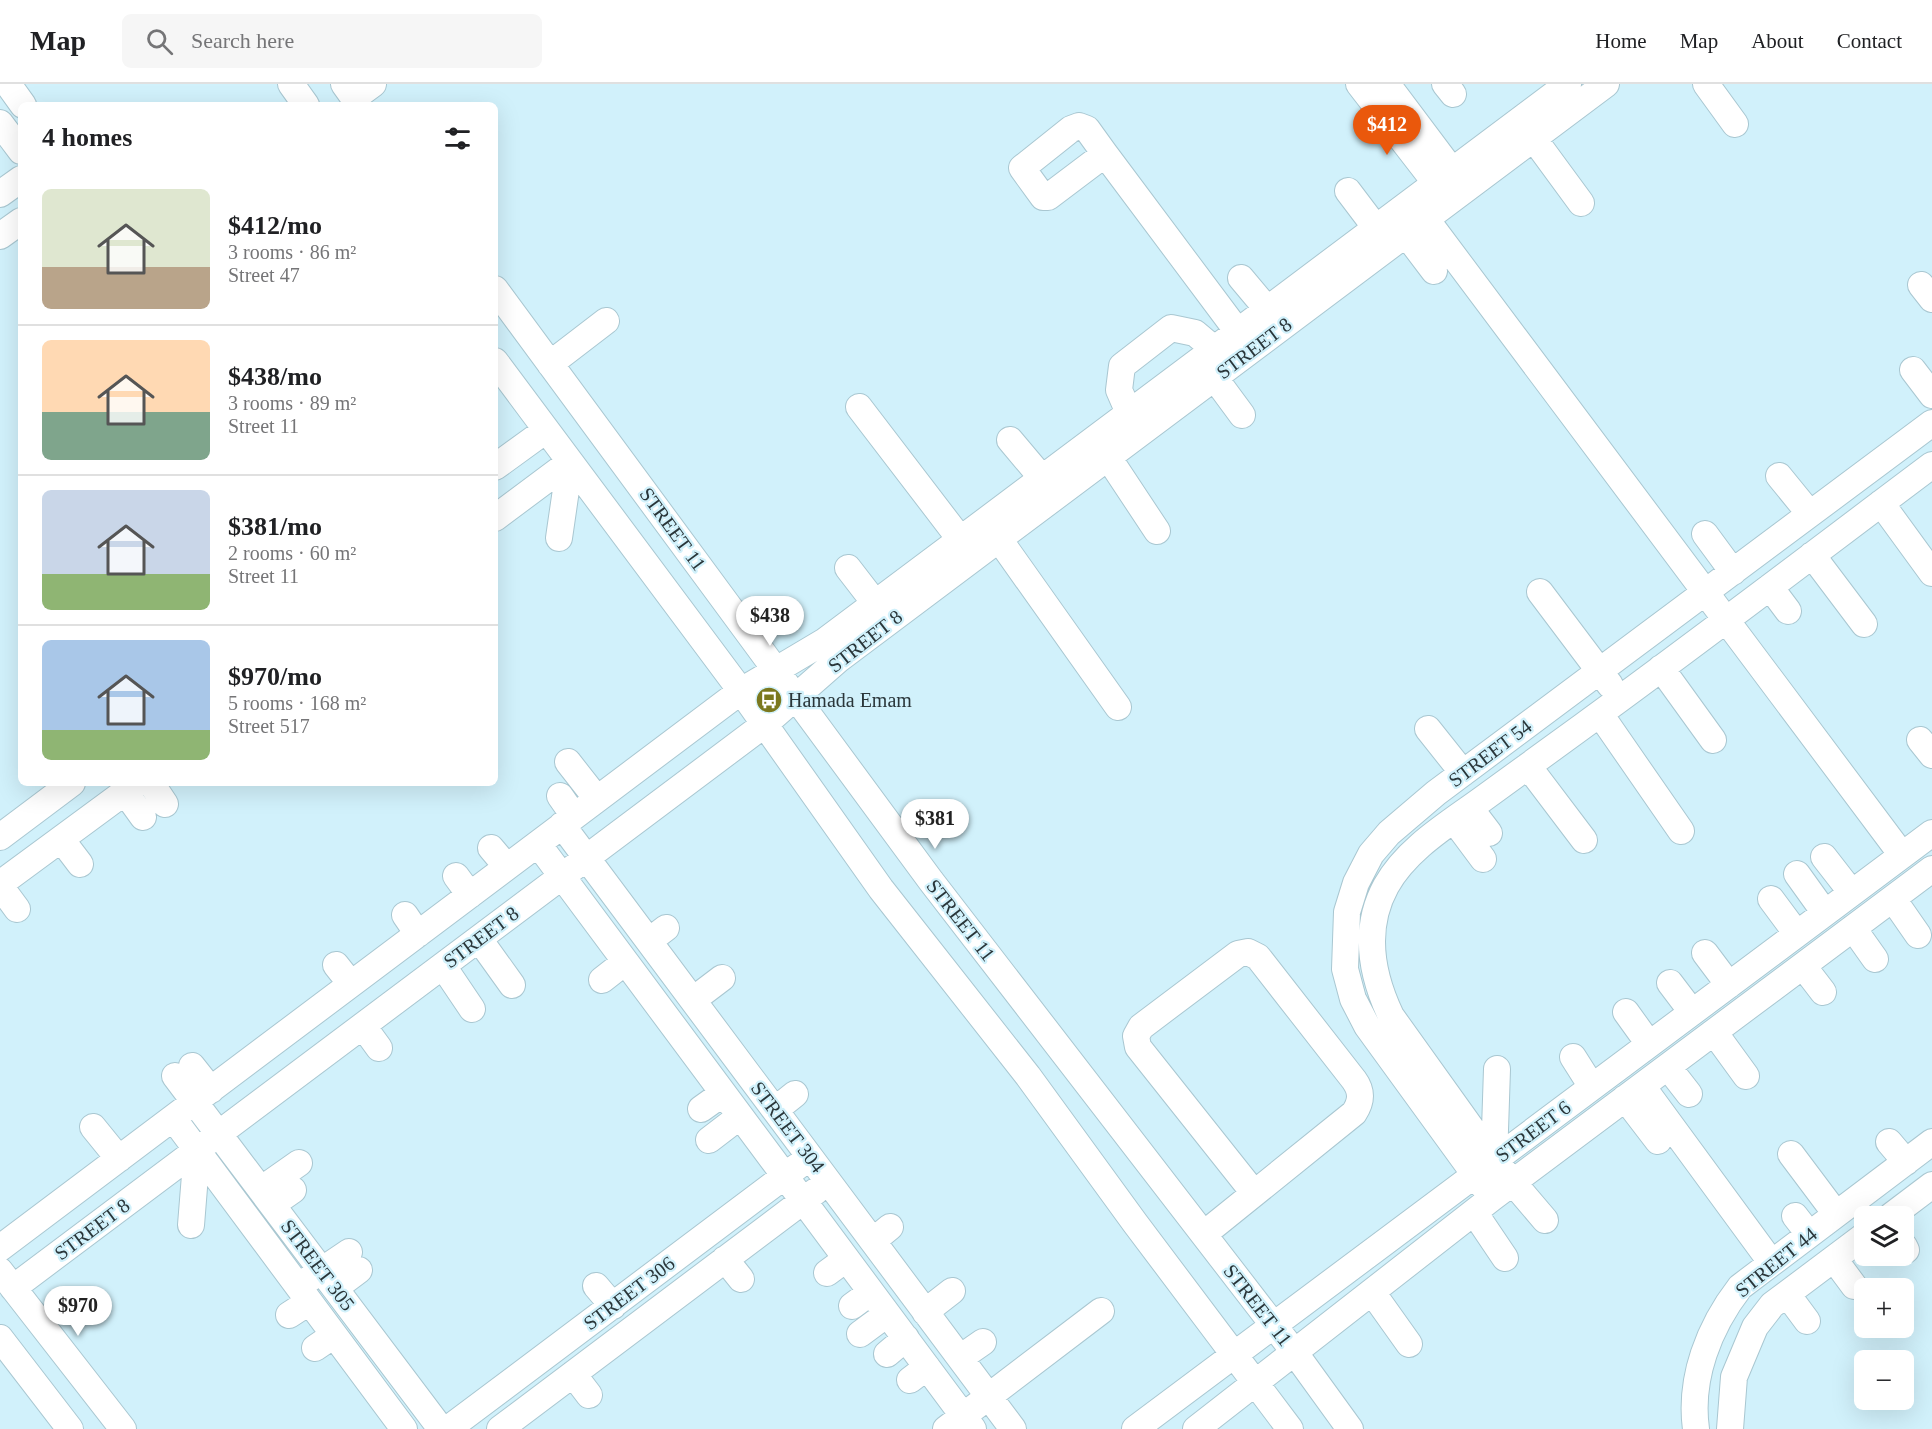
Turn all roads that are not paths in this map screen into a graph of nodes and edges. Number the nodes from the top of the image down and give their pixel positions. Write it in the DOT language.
graph roads {
  1 [pos="8,84"];
  2 [pos="291,84"];
  3 [pos="1359,84"];
  4 [pos="1387,84"];
  5 [pos="1568,84"];
  6 [pos="1606,84"];
  7 [pos="1706,84"];
  8 [pos="21,102"];
  9 [pos="304,102"];
  10 [pos="0,123"];
  11 [pos="1735,124"];
  12 [pos="1534,138"];
  13 [pos="18,147"];
  14 [pos="1105,154"];
  15 [pos="18,181"];
  16 [pos="1451,186"];
  17 [pos="1348,191"];
  18 [pos="0,194"];
  19 [pos="1581,202"];
  20 [pos="1426,219"];
  21 [pos="18,223"];
  22 [pos="1376,228"];
  23 [pos="1406,234"];
  24 [pos="0,236"];
  25 [pos="1434,272"];
  26 [pos="1241,278"];
  27 [pos="498,293"];
  28 [pos="1267,309"];
  29 [pos="606,321"];
  30 [pos="1244,341"];
  31 [pos="1214,349"];
  32 [pos="550,364"];
  33 [pos="498,365"];
  34 [pos="1913,370"];
  35 [pos="1214,378"];
  36 [pos="1932,395"];
  37 [pos="859,407"];
  38 [pos="1129,412"];
  39 [pos="1242,415"];
  40 [pos="1932,423"];
  41 [pos="546,430"];
  42 [pos="1010,440"];
  43 [pos="1108,458"];
  44 [pos="570,462"];
  45 [pos="498,465"];
  46 [pos="1932,465"];
  47 [pos="1779,476"];
  48 [pos="1042,478"];
  49 [pos="1881,504"];
  50 [pos="1810,514"];
  51 [pos="498,516"];
  52 [pos="992,530"];
  53 [pos="1157,531"];
  54 [pos="1705,534"];
  55 [pos="559,538"];
  56 [pos="960,539"];
  57 [pos="1812,555"];
  58 [pos="848,568"];
  59 [pos="1733,572"];
  60 [pos="1932,573"];
  61 [pos="1770,587"];
  62 [pos="1540,592"];
  63 [pos="1706,592"];
  64 [pos="875,603"];
  65 [pos="1788,611"];
  66 [pos="1726,620"];
  67 [pos="1864,624"];
  68 [pos="1661,668"];
  69 [pos="776,669"];
  70 [pos="1599,672"];
  71 [pos="741,691"];
  72 [pos="797,698"];
  73 [pos="1620,699"];
  74 [pos="1118,707"];
  75 [pos="1599,714"];
  76 [pos="765,724"];
  77 [pos="1428,729"];
  78 [pos="1713,740"];
  79 [pos="568,762"];
  80 [pos="1528,766"];
  81 [pos="1463,773"];
  82 [pos="68,786"];
  83 [pos="131,787"];
  84 [pos="597,799"];
  85 [pos="153,801"];
  86 [pos="565,812"];
  87 [pos="1462,814"];
  88 [pos="1681,831"];
  89 [pos="1490,832"];
  90 [pos="1932,833"];
  91 [pos="1,835"];
  92 [pos="61,839"];
  93 [pos="1584,840"];
  94 [pos="538,844"];
  95 [pos="1902,855"];
  96 [pos="1824,857"];
  97 [pos="586,858"];
  98 [pos="1483,859"];
  99 [pos="80,864"];
  100 [pos="25,866"];
  101 [pos="1932,869"];
  102 [pos="1797,874"];
  103 [pos="561,877"];
  104 [pos="0,885"];
  105 [pos="1852,893"];
  106 [pos="1771,899"];
  107 [pos="1893,899"];
  108 [pos="17,909"];
  109 [pos="1825,913"];
  110 [pos="1853,928"];
  111 [pos="1797,934"];
  112 [pos="1918,934"];
  113 [pos="479,939"];
  114 [pos="1705,953"];
  115 [pos="1875,958"];
  116 [pos="625,962"];
  117 [pos="443,966"];
  118 [pos="1803,966"];
  119 [pos="722,978"];
  120 [pos="602,980"];
  121 [pos="1670,983"];
  122 [pos="512,985"];
  123 [pos="1729,985"];
  124 [pos="1823,992"];
  125 [pos="693,1000"];
  126 [pos="472,1009"];
  127 [pos="1626,1012"];
  128 [pos="1692,1012"];
  129 [pos="363,1026"];
  130 [pos="1714,1032"];
  131 [pos="1649,1044"];
  132 [pos="379,1048"];
  133 [pos="1572,1057"];
  134 [pos="1668,1067"];
  135 [pos="1497,1069"];
  136 [pos="183,1071"];
  137 [pos="1746,1076"];
  138 [pos="1592,1087"];
  139 [pos="1634,1092"];
  140 [pos="722,1094"];
  141 [pos="795,1094"];
  142 [pos="1689,1094"];
  143 [pos="203,1095"];
  144 [pos="701,1109"];
  145 [pos="775,1110"];
  146 [pos="740,1117"];
  147 [pos="173,1118"];
  148 [pos="93,1127"];
  149 [pos="220,1133"];
  150 [pos="709,1140"];
  151 [pos="1658,1141"];
  152 [pos="1890,1142"];
  153 [pos="1932,1142"];
  154 [pos="197,1150"];
  155 [pos="1791,1154"];
  156 [pos="810,1157"];
  157 [pos="119,1159"];
  158 [pos="1906,1162"];
  159 [pos="299,1163"];
  160 [pos="1484,1167"];
  161 [pos="785,1176"];
  162 [pos="828,1181"];
  163 [pos="1513,1183"];
  164 [pos="1930,1190"];
  165 [pos="1254,1193"];
  166 [pos="276,1195"];
  167 [pos="803,1200"];
  168 [pos="1483,1205"];
  169 [pos="1906,1206"];
  170 [pos="1836,1214"];
  171 [pos="1545,1220"];
  172 [pos="191,1225"];
  173 [pos="1204,1234"];
  174 [pos="1854,1244"];
  175 [pos="0,1248"];
  176 [pos="684,1252"];
  177 [pos="1505,1258"];
  178 [pos="725,1259"];
  179 [pos="1834,1259"];
  180 [pos="354,1261"];
  181 [pos="1771,1262"];
  182 [pos="7,1279"];
  183 [pos="329,1279"];
  184 [pos="741,1279"];
  185 [pos="596,1286"];
  186 [pos="1854,1286"];
  187 [pos="698,1288"];
  188 [pos="952,1291"];
  189 [pos="1372,1292"];
  190 [pos="1787,1294"];
  191 [pos="299,1301"];
  192 [pos="612,1306"];
  193 [pos="1101,1311"];
  194 [pos="925,1312"];
  195 [pos="887,1314"];
  196 [pos="1807,1321"];
  197 [pos="1273,1326"];
  198 [pos="860,1334"];
  199 [pos="0,1338"];
  200 [pos="983,1341"];
  201 [pos="1409,1344"];
  202 [pos="1295,1353"];
  203 [pos="1235,1354"];
  204 [pos="960,1358"];
  205 [pos="573,1374"];
  206 [pos="1257,1383"];
  207 [pos="589,1395"];
  208 [pos="988,1396"];
  209 [pos="961,1424"];
  210 [pos="70,1429"];
  211 [pos="123,1429"];
  212 [pos="404,1429"];
  213 [pos="441,1429"];
  214 [pos="448,1429"];
  215 [pos="500,1429"];
  216 [pos="1013,1429"];
  217 [pos="1135,1429"];
  218 [pos="1196,1429"];
  219 [pos="1290,1429"];
  220 [pos="1350,1429"];
  221 [pos="1696,1429"];
  222 [pos="1730,1429"];
  1 -- 8 [label="street"];
  2 -- 9 [label="street"];
  3 -- 16 [label="street"];
  4 -- 16 [label="street"];
  5 -- 16 [label="street, STREET 8"];
  6 -- 12 [label="street, STREET 8"];
  7 -- 11 [label="street"];
  10 -- 13 [label="street"];
  12 -- 16 [label="street, STREET 8"];
  12 -- 19 [label="street"];
  14 -- 30 [label="street"];
  15 -- 18 [label="street"];
  16 -- 20 [label="street, STREET 8"];
  16 -- 22 [label="street, STREET 8"];
  17 -- 22 [label="street"];
  20 -- 23 [label="street, STREET 8"];
  20 -- 63 [label="street"];
  21 -- 24 [label="street"];
  22 -- 28 [label="street, STREET 8"];
  23 -- 25 [label="street"];
  23 -- 30 [label="street, STREET 8"];
  26 -- 28 [label="street"];
  27 -- 32 [label="street, STREET 11"];
  28 -- 30 [label="street, STREET 8"];
  29 -- 32 [label="street"];
  30 -- 31 [label="street, STREET 8"];
  30 -- 35 [label="street, STREET 8"];
  31 -- 38 [label="street, STREET 8"];
  31 -- 38 [label="street"];
  32 -- 69 [label="street, STREET 11"];
  33 -- 41 [label="street"];
  34 -- 36 [label="street"];
  35 -- 39 [label="street"];
  35 -- 43 [label="street, STREET 8"];
  37 -- 56 [label="street"];
  38 -- 48 [label="street, STREET 8"];
  40 -- 50 [label="street, STREET 54"];
  41 -- 44 [label="street"];
  41 -- 45 [label="street"];
  42 -- 48 [label="street"];
  43 -- 52 [label="street, STREET 8"];
  43 -- 53 [label="street"];
  44 -- 51 [label="street"];
  44 -- 55 [label="street"];
  44 -- 71 [label="street"];
  46 -- 49 [label="street, STREET 54"];
  47 -- 50 [label="street"];
  48 -- 52 [label="street, STREET 8"];
  49 -- 57 [label="street, STREET 54"];
  49 -- 60 [label="street"];
  50 -- 59 [label="street, STREET 54"];
  52 -- 56 [label="street, STREET 8"];
  52 -- 72 [label="street, STREET 8"];
  52 -- 74 [label="street"];
  54 -- 59 [label="street"];
  56 -- 64 [label="street, STREET 8"];
  57 -- 61 [label="street, STREET 54"];
  57 -- 67 [label="street"];
  58 -- 64 [label="street"];
  59 -- 63 [label="street, STREET 54"];
  61 -- 65 [label="street"];
  61 -- 66 [label="street, STREET 54"];
  62 -- 70 [label="street"];
  63 -- 66 [label="street"];
  63 -- 70 [label="street, STREET 54"];
  64 -- 69 [label="street, STREET 8"];
  66 -- 68 [label="street, STREET 54"];
  66 -- 95 [label="street"];
  68 -- 73 [label="street, STREET 54"];
  68 -- 78 [label="street"];
  69 -- 71 [label="street, STREET 8"];
  69 -- 72 [label="street, STREET 11"];
  70 -- 73 [label="street"];
  70 -- 81 [label="street, STREET 54"];
  71 -- 76 [label="street"];
  71 -- 84 [label="street, STREET 8"];
  72 -- 76 [label="street, STREET 8"];
  72 -- 173 [label="street, STREET 11"];
  73 -- 75 [label="street, STREET 54"];
  75 -- 80 [label="street, STREET 54"];
  75 -- 88 [label="street"];
  76 -- 97 [label="street, STREET 8"];
  76 -- 203 [label="street"];
  77 -- 81 [label="street"];
  79 -- 84 [label="street"];
  80 -- 87 [label="street, STREET 54"];
  80 -- 93 [label="street"];
  81 -- 160 [label="street, STREET 54"];
  82 -- 91 [label="street"];
  83 -- 85 [label="street"];
  83 -- 92 [label="street"];
  84 -- 86 [label="street, STREET 8"];
  86 -- 94 [label="street, STREET 8"];
  86 -- 97 [label="street, STREET 304"];
  87 -- 89 [label="street"];
  87 -- 98 [label="street"];
  87 -- 160 [label="street, STREET 54"];
  90 -- 95 [label="street, STREET 6"];
  91 -- 100 [label="street"];
  92 -- 99 [label="street"];
  92 -- 100 [label="street"];
  94 -- 103 [label="street, STREET 304"];
  94 -- 143 [label="street, STREET 8"];
  95 -- 105 [label="street, STREET 6"];
  96 -- 105 [label="street"];
  97 -- 103 [label="street, STREET 8"];
  97 -- 125 [label="street, STREET 304"];
  100 -- 104 [label="street"];
  101 -- 107 [label="street, STREET 6"];
  102 -- 109 [label="street"];
  103 -- 113 [label="street, STREET 8"];
  103 -- 116 [label="street, STREET 304"];
  104 -- 108 [label="street"];
  105 -- 109 [label="street, STREET 6"];
  106 -- 111 [label="street"];
  107 -- 110 [label="street, STREET 6"];
  107 -- 112 [label="street"];
  109 -- 111 [label="street, STREET 6"];
  110 -- 115 [label="street"];
  110 -- 118 [label="street, STREET 6"];
  111 -- 123 [label="street, STREET 6"];
  113 -- 117 [label="street, STREET 8"];
  113 -- 122 [label="street"];
  114 -- 123 [label="street"];
  116 -- 120 [label="street"];
  116 -- 140 [label="street, STREET 304"];
  117 -- 126 [label="street"];
  117 -- 129 [label="street, STREET 8"];
  118 -- 124 [label="street"];
  118 -- 130 [label="street, STREET 6"];
  119 -- 125 [label="street"];
  121 -- 128 [label="street"];
  123 -- 128 [label="street, STREET 6"];
  125 -- 145 [label="street, STREET 304"];
  127 -- 131 [label="street"];
  128 -- 131 [label="street, STREET 6"];
  129 -- 132 [label="street"];
  129 -- 149 [label="street, STREET 8"];
  130 -- 134 [label="street, STREET 6"];
  130 -- 137 [label="street"];
  131 -- 138 [label="street, STREET 6"];
  133 -- 138 [label="street"];
  134 -- 139 [label="street, STREET 6"];
  134 -- 142 [label="street"];
  135 -- 160 [label="street"];
  136 -- 143 [label="street, STREET 305"];
  138 -- 160 [label="street, STREET 6"];
  139 -- 151 [label="street"];
  139 -- 163 [label="street, STREET 6"];
  139 -- 181 [label="street"];
  140 -- 144 [label="street"];
  140 -- 146 [label="street, STREET 304"];
  141 -- 145 [label="street"];
  143 -- 147 [label="street, STREET 8"];
  143 -- 149 [label="street, STREET 305"];
  145 -- 156 [label="street, STREET 304"];
  146 -- 150 [label="street"];
  146 -- 161 [label="street, STREET 304"];
  147 -- 154 [label="street, STREET 305"];
  147 -- 157 [label="street, STREET 8"];
  148 -- 157 [label="street"];
  149 -- 154 [label="street, STREET 8"];
  149 -- 166 [label="street, STREET 305"];
  152 -- 158 [label="street"];
  153 -- 158 [label="street, STREET 44"];
  154 -- 172 [label="street"];
  154 -- 182 [label="street, STREET 8"];
  154 -- 191 [label="street, STREET 305"];
  155 -- 170 [label="street"];
  156 -- 161 [label="street, STREET 306"];
  156 -- 162 [label="street, STREET 304"];
  157 -- 175 [label="street, STREET 8"];
  158 -- 170 [label="street, STREET 44"];
  159 -- 166 [label="street"];
  160 -- 163 [label="street, STREET 54"];
  160 -- 168 [label="street, STREET 54"];
  160 -- 197 [label="street, STREET 6"];
  161 -- 167 [label="street, STREET 304"];
  161 -- 176 [label="street, STREET 306"];
  162 -- 167 [label="street, STREET 306"];
  162 -- 194 [label="street, STREET 304"];
  163 -- 168 [label="street, STREET 6"];
  163 -- 171 [label="street, STREET 54"];
  164 -- 169 [label="street"];
  165 -- 165 [label="street"];
  165 -- 173 [label="street"];
  166 -- 183 [label="street, STREET 305"];
  167 -- 178 [label="street, STREET 306"];
  167 -- 195 [label="street, STREET 304"];
  168 -- 177 [label="street, STREET 54"];
  168 -- 189 [label="street, STREET 6"];
  170 -- 181 [label="street, STREET 44"];
  173 -- 197 [label="street, STREET 11"];
  174 -- 179 [label="street, STREET 44"];
  176 -- 187 [label="street"];
  176 -- 192 [label="street, STREET 306"];
  178 -- 184 [label="street"];
  178 -- 187 [label="street, STREET 306"];
  179 -- 186 [label="street"];
  179 -- 190 [label="street, STREET 44"];
  180 -- 183 [label="street"];
  181 -- 221 [label="street, STREET 44"];
  182 -- 211 [label="street"];
  183 -- 191 [label="street"];
  183 -- 213 [label="street, STREET 305"];
  185 -- 192 [label="street"];
  187 -- 205 [label="street, STREET 306"];
  188 -- 194 [label="street"];
  189 -- 201 [label="street"];
  189 -- 202 [label="street, STREET 6"];
  190 -- 196 [label="street"];
  190 -- 222 [label="street, STREET 44"];
  191 -- 212 [label="street, STREET 305"];
  192 -- 214 [label="street, STREET 306"];
  193 -- 208 [label="street"];
  194 -- 204 [label="street, STREET 304"];
  195 -- 198 [label="street"];
  195 -- 209 [label="street, STREET 304"];
  197 -- 202 [label="street, STREET 11"];
  197 -- 203 [label="street, STREET 6"];
  199 -- 210 [label="street"];
  200 -- 204 [label="street"];
  202 -- 206 [label="street, STREET 6"];
  202 -- 220 [label="street, STREET 11"];
  203 -- 206 [label="street"];
  203 -- 217 [label="street, STREET 6"];
  204 -- 208 [label="street, STREET 304"];
  205 -- 207 [label="street"];
  205 -- 215 [label="street, STREET 306"];
  206 -- 218 [label="street, STREET 6"];
  206 -- 219 [label="street"];
  208 -- 209 [label="street"];
  208 -- 216 [label="street, STREET 304"];
}
